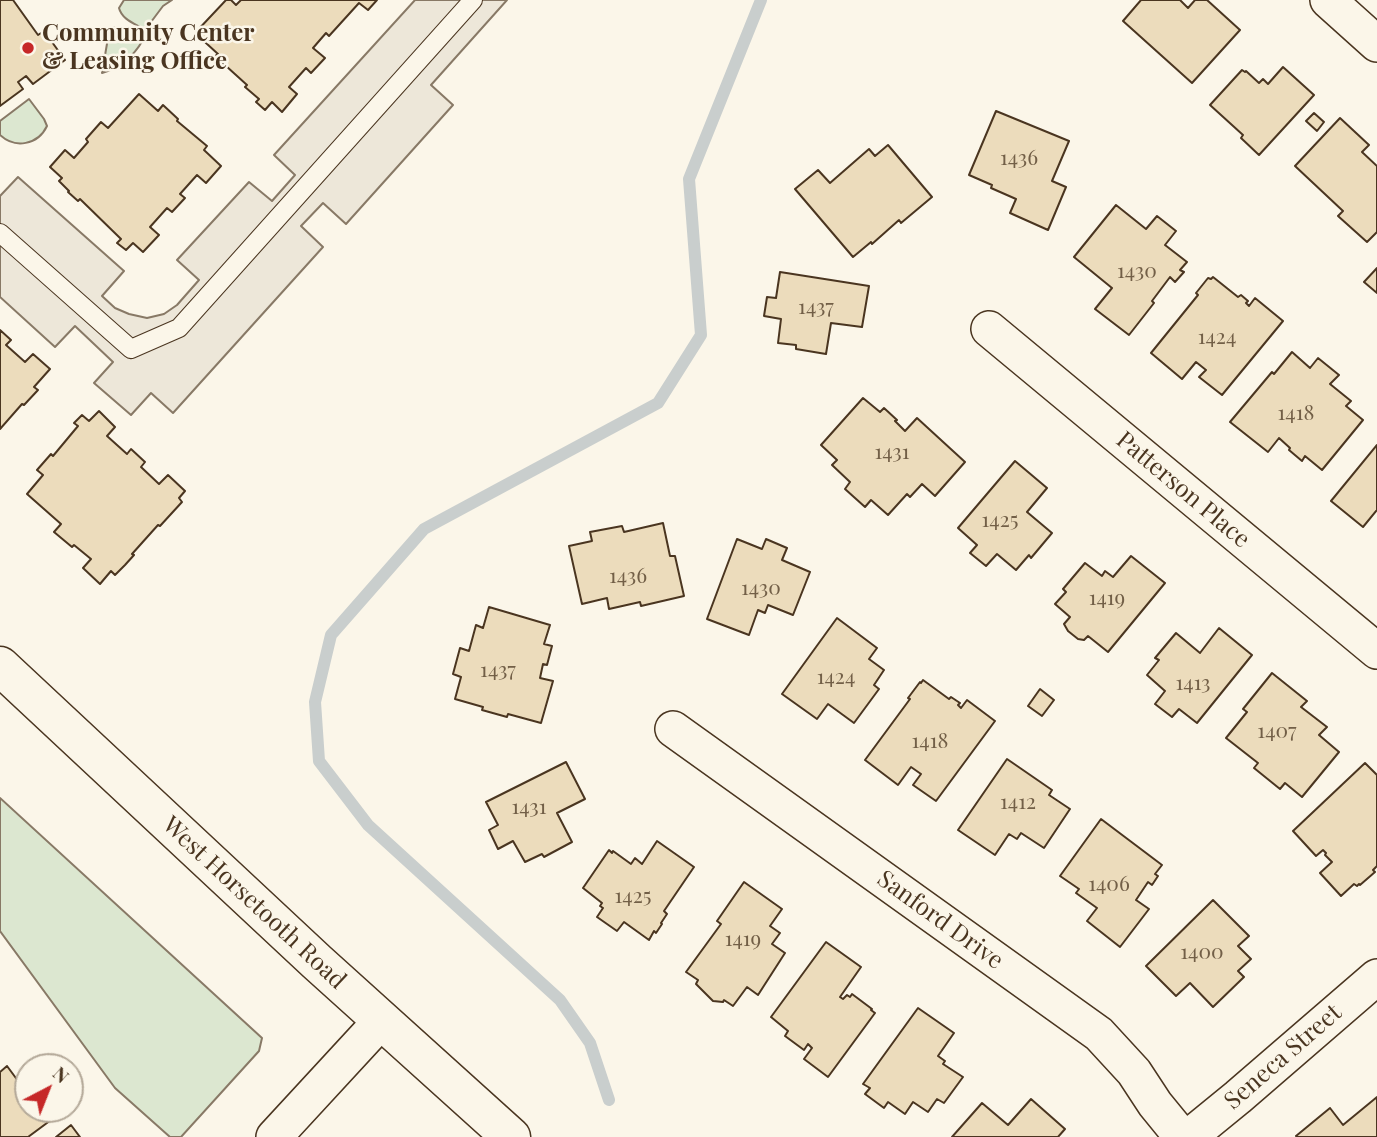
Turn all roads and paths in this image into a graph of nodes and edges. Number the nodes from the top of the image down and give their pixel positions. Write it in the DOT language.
graph roads {
  1 [pos="473,0"];
  2 [pos="1328,0"];
  3 [pos="1377,44"];
  4 [pos="0,233"];
  5 [pos="989,329"];
  6 [pos="1377,651"];
  7 [pos="0,666"];
  8 [pos="673,729"];
  9 [pos="1377,977"];
  10 [pos="381,1021"];
  11 [pos="274,1137"];
  12 [pos="512,1137"];
  13 [pos="1182,1137"];
  14 [pos="1189,1137"];
  1 -- 4 [label="lane"];
  2 -- 3 [label="street"];
  5 -- 6 [label="street, Patterson Place"];
  7 -- 10 [label="main road, West Horsetooth Road"];
  8 -- 13 [label="street, Sanford Drive"];
  9 -- 14 [label="street, Seneca Street"];
  10 -- 11 [label="street"];
  10 -- 12 [label="main road, West Horsetooth Road"];
}
